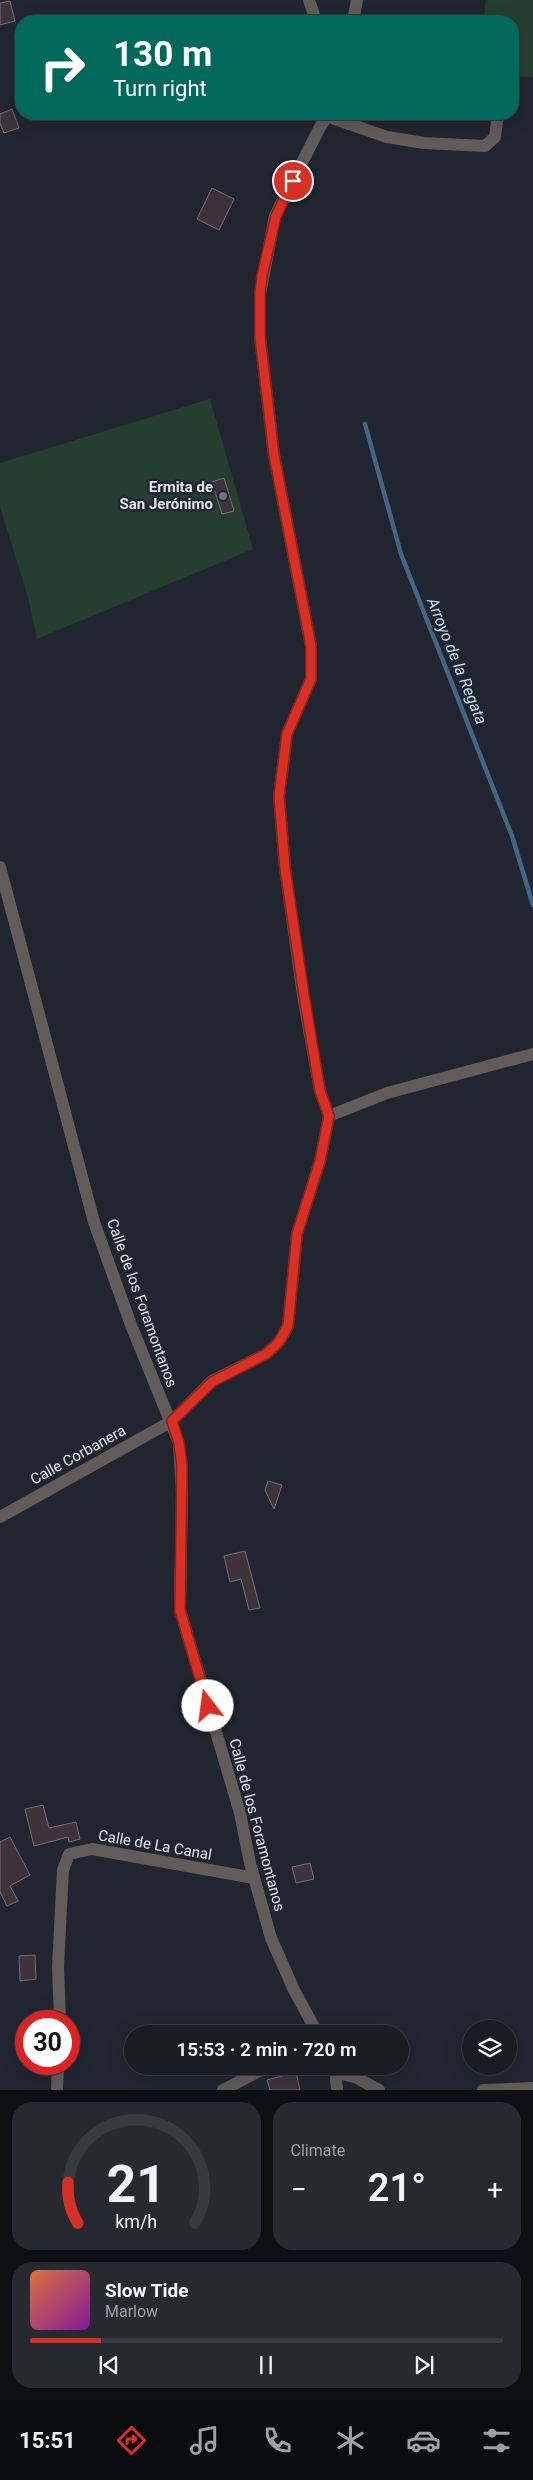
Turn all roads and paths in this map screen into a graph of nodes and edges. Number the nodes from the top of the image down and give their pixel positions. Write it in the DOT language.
graph roads {
  1 [pos="309,0"];
  2 [pos="357,0"];
  3 [pos="314,15"];
  4 [pos="354,15"];
  5 [pos="325,120"];
  6 [pos="342,120"];
  7 [pos="497,120"];
  8 [pos="0,867"];
  9 [pos="533,1054"];
  10 [pos="329,1116"];
  11 [pos="172,1421"];
  12 [pos="0,1517"];
  13 [pos="254,1878"];
  14 [pos="60,2010"];
  15 [pos="313,2025"];
  16 [pos="57,2075"];
  17 [pos="252,2075"];
  18 [pos="337,2075"];
  19 [pos="350,2075"];
  20 [pos="533,2088"];
  21 [pos="56,2090"];
  22 [pos="223,2090"];
  23 [pos="338,2090"];
  24 [pos="379,2090"];
  25 [pos="483,2090"];
  1 -- 3 [label="street"];
  2 -- 4 [label="street"];
  5 -- 10 [label="street"];
  6 -- 7 [label="street"];
  8 -- 11 [label="street, Calle de los Foramontanos"];
  9 -- 10 [label="street"];
  10 -- 11 [label="street, Calle Corbanera"];
  11 -- 12 [label="street, Calle Corbanera"];
  11 -- 13 [label="street, Calle de los Foramontanos"];
  13 -- 14 [label="street, Calle de La Canal"];
  13 -- 15 [label="street, Calle de los Foramontanos"];
  16 -- 21 [label="street"];
  17 -- 22 [label="street"];
  18 -- 23 [label="street"];
  19 -- 24 [label="street"];
  20 -- 25 [label="street"];
}
